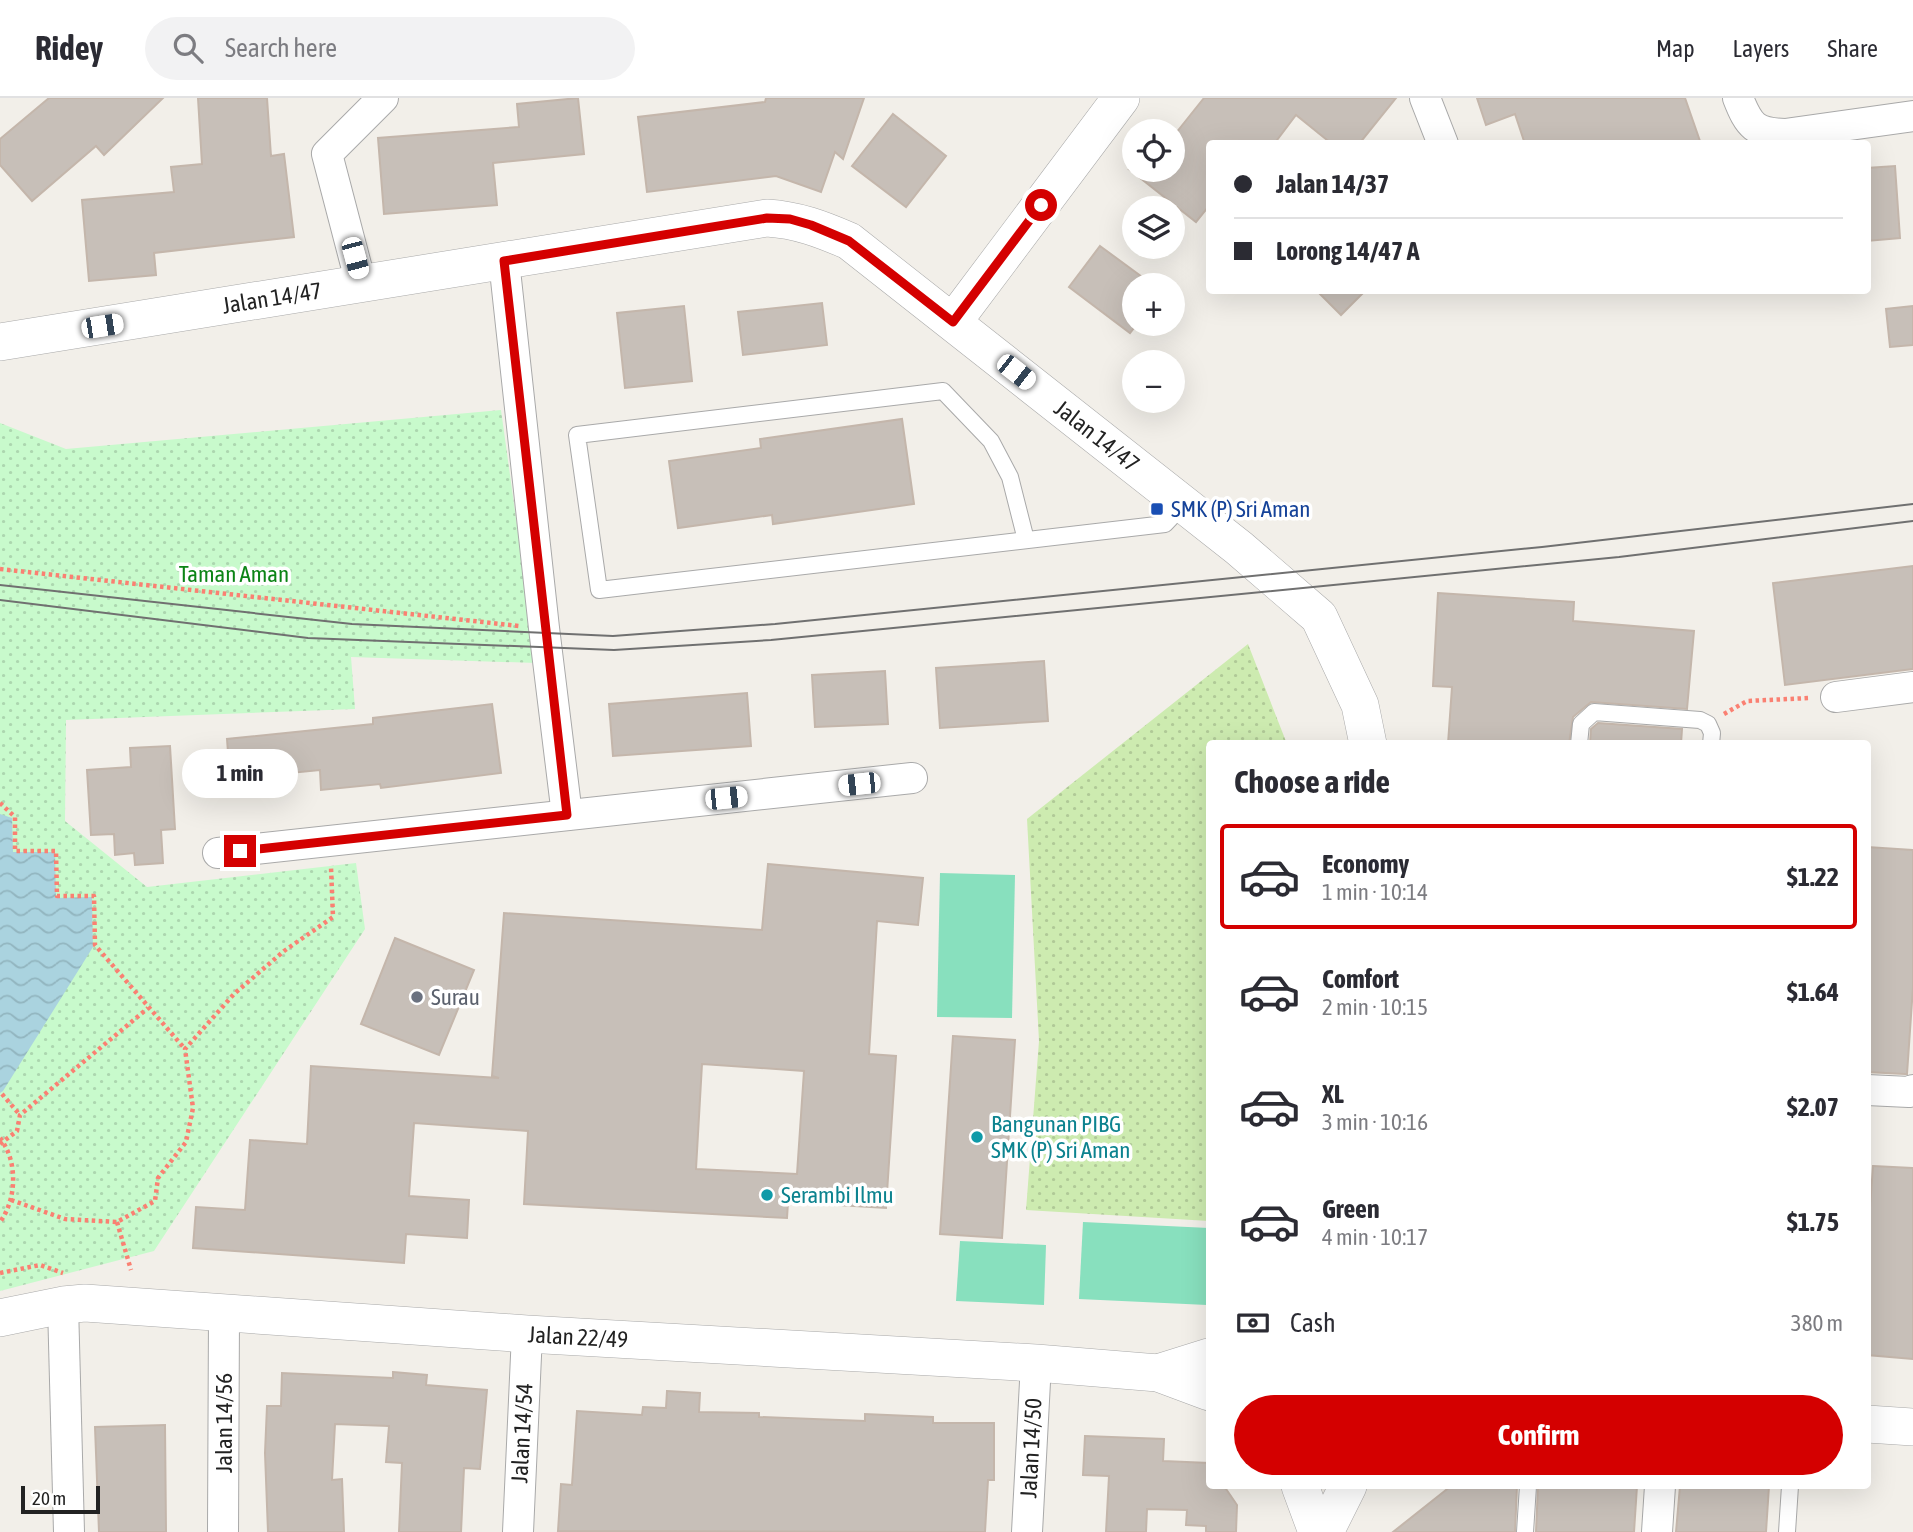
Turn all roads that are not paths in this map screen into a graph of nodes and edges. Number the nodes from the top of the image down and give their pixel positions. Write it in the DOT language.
graph roads {
  1 [pos="383,98"];
  2 [pos="1121,98"];
  3 [pos="1425,98"];
  4 [pos="1738,98"];
  5 [pos="1913,116"];
  6 [pos="1441,140"];
  7 [pos="504,261"];
  8 [pos="361,284"];
  9 [pos="953,322"];
  10 [pos="0,342"];
  11 [pos="1184,504"];
  12 [pos="1026,540"];
  13 [pos="1913,687"];
  14 [pos="1836,697"];
  15 [pos="1367,740"];
  16 [pos="1580,740"];
  17 [pos="1711,740"];
  18 [pos="912,778"];
  19 [pos="567,815"];
  20 [pos="218,853"];
  21 [pos="1871,1090"];
  22 [pos="1913,1090"];
  23 [pos="63,1305"];
  24 [pos="224,1314"];
  25 [pos="0,1318"];
  26 [pos="527,1334"];
  27 [pos="1206,1358"];
  28 [pos="1036,1363"];
  29 [pos="1158,1373"];
  30 [pos="1206,1391"];
  31 [pos="1871,1424"];
  32 [pos="1913,1427"];
  33 [pos="1301,1489"];
  34 [pos="1347,1489"];
  35 [pos="1528,1489"];
  36 [pos="1660,1489"];
  37 [pos="1790,1489"];
  38 [pos="69,1532"];
  39 [pos="223,1532"];
  40 [pos="518,1532"];
  41 [pos="1027,1532"];
  42 [pos="1317,1532"];
  43 [pos="1325,1532"];
  44 [pos="1525,1532"];
  45 [pos="1657,1532"];
  46 [pos="1787,1532"];
  1 -- 8 [label="street"];
  2 -- 9 [label="street"];
  3 -- 6 [label="street"];
  4 -- 5 [label="street"];
  7 -- 8 [label="street, Jalan 14/47"];
  7 -- 9 [label="street, Jalan 14/47"];
  7 -- 19 [label="street"];
  8 -- 10 [label="street, Jalan 14/47"];
  9 -- 11 [label="street, Jalan 14/47"];
  11 -- 12 [label="lane"];
  11 -- 15 [label="street, Jalan 14/47"];
  12 -- 12 [label="lane"];
  13 -- 14 [label="street"];
  16 -- 17 [label="lane"];
  18 -- 19 [label="street"];
  19 -- 20 [label="street"];
  21 -- 22 [label="street"];
  23 -- 24 [label="street, Jalan 22/49"];
  23 -- 25 [label="street, Jalan 22/49"];
  23 -- 38 [label="street"];
  24 -- 26 [label="street, Jalan 22/49"];
  24 -- 39 [label="street, Jalan 14/56"];
  26 -- 28 [label="street, Jalan 22/49"];
  26 -- 40 [label="street, Jalan 14/54"];
  27 -- 29 [label="street, Jalan 22/49"];
  28 -- 29 [label="street, Jalan 22/49"];
  28 -- 41 [label="street, Jalan 14/50"];
  29 -- 30 [label="street, Jalan 22/49"];
  31 -- 32 [label="street"];
  33 -- 42 [label="street"];
  34 -- 43 [label="street"];
  35 -- 44 [label="lane"];
  36 -- 45 [label="street"];
  37 -- 46 [label="lane"];
}
